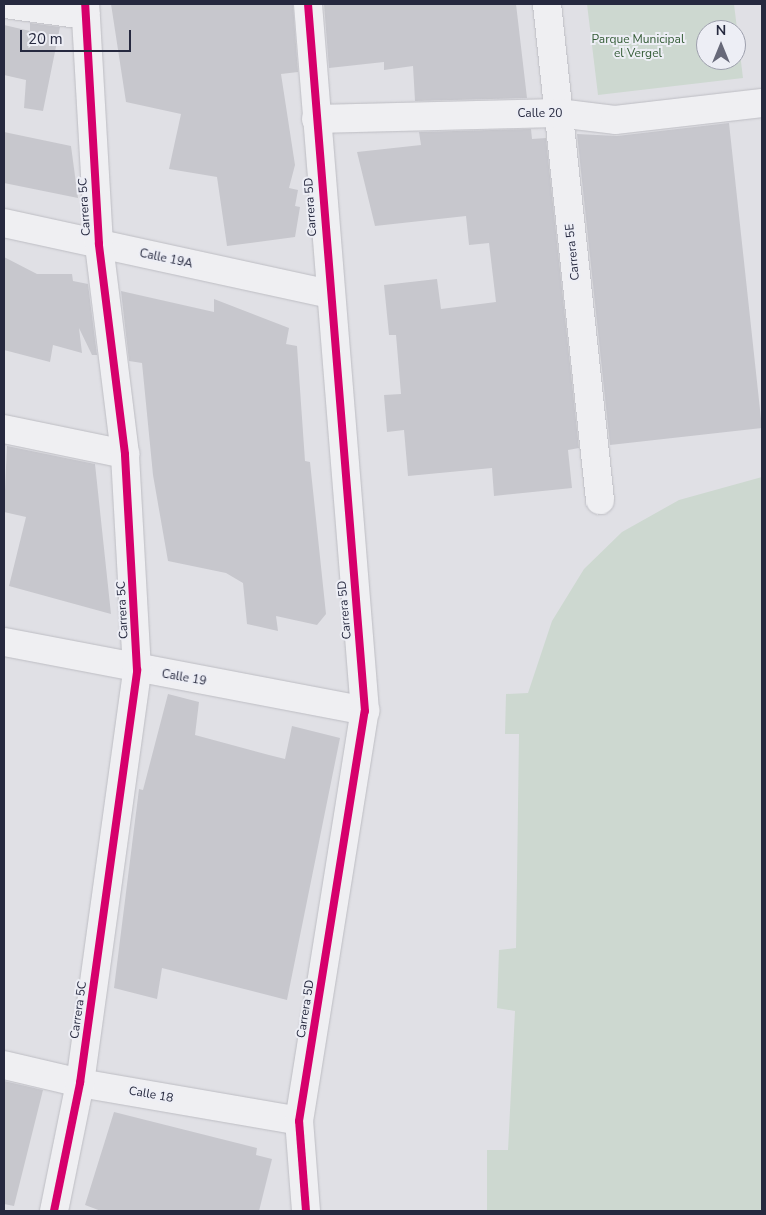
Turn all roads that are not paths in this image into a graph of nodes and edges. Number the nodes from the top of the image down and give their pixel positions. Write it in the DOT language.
graph roads {
  1 [pos="5,4"];
  2 [pos="308,4"];
  3 [pos="548,4"];
  4 [pos="85,9"];
  5 [pos="762,104"];
  6 [pos="558,113"];
  7 [pos="316,119"];
  8 [pos="4,223"];
  9 [pos="99,244"];
  10 [pos="329,294"];
  11 [pos="4,429"];
  12 [pos="124,454"];
  13 [pos="600,500"];
  14 [pos="4,642"];
  15 [pos="137,670"];
  16 [pos="364,711"];
  17 [pos="4,1065"];
  18 [pos="80,1083"];
  19 [pos="300,1121"];
  20 [pos="54,1211"];
  21 [pos="306,1211"];
  1 -- 4 [label="street"];
  2 -- 7 [label="street, Carrera 5D"];
  3 -- 6 [label="street, Carrera 5E"];
  4 -- 9 [label="street, Carrera 5C"];
  5 -- 6 [label="street, Calle 20"];
  6 -- 7 [label="street, Calle 20"];
  6 -- 13 [label="street, Carrera 5E"];
  7 -- 10 [label="street, Carrera 5D"];
  8 -- 9 [label="street, Calle 19A"];
  9 -- 10 [label="street, Calle 19A"];
  9 -- 12 [label="street, Carrera 5C"];
  10 -- 16 [label="street, Carrera 5D"];
  11 -- 12 [label="street"];
  12 -- 15 [label="street, Carrera 5C"];
  14 -- 15 [label="street, Calle 19"];
  15 -- 16 [label="street, Calle 19"];
  15 -- 18 [label="street, Carrera 5C"];
  16 -- 19 [label="street, Carrera 5D"];
  17 -- 18 [label="street, Calle 18"];
  18 -- 19 [label="street, Calle 18"];
  18 -- 20 [label="street, Carrera 5C"];
  19 -- 21 [label="street, Carrera 5D"];
}
